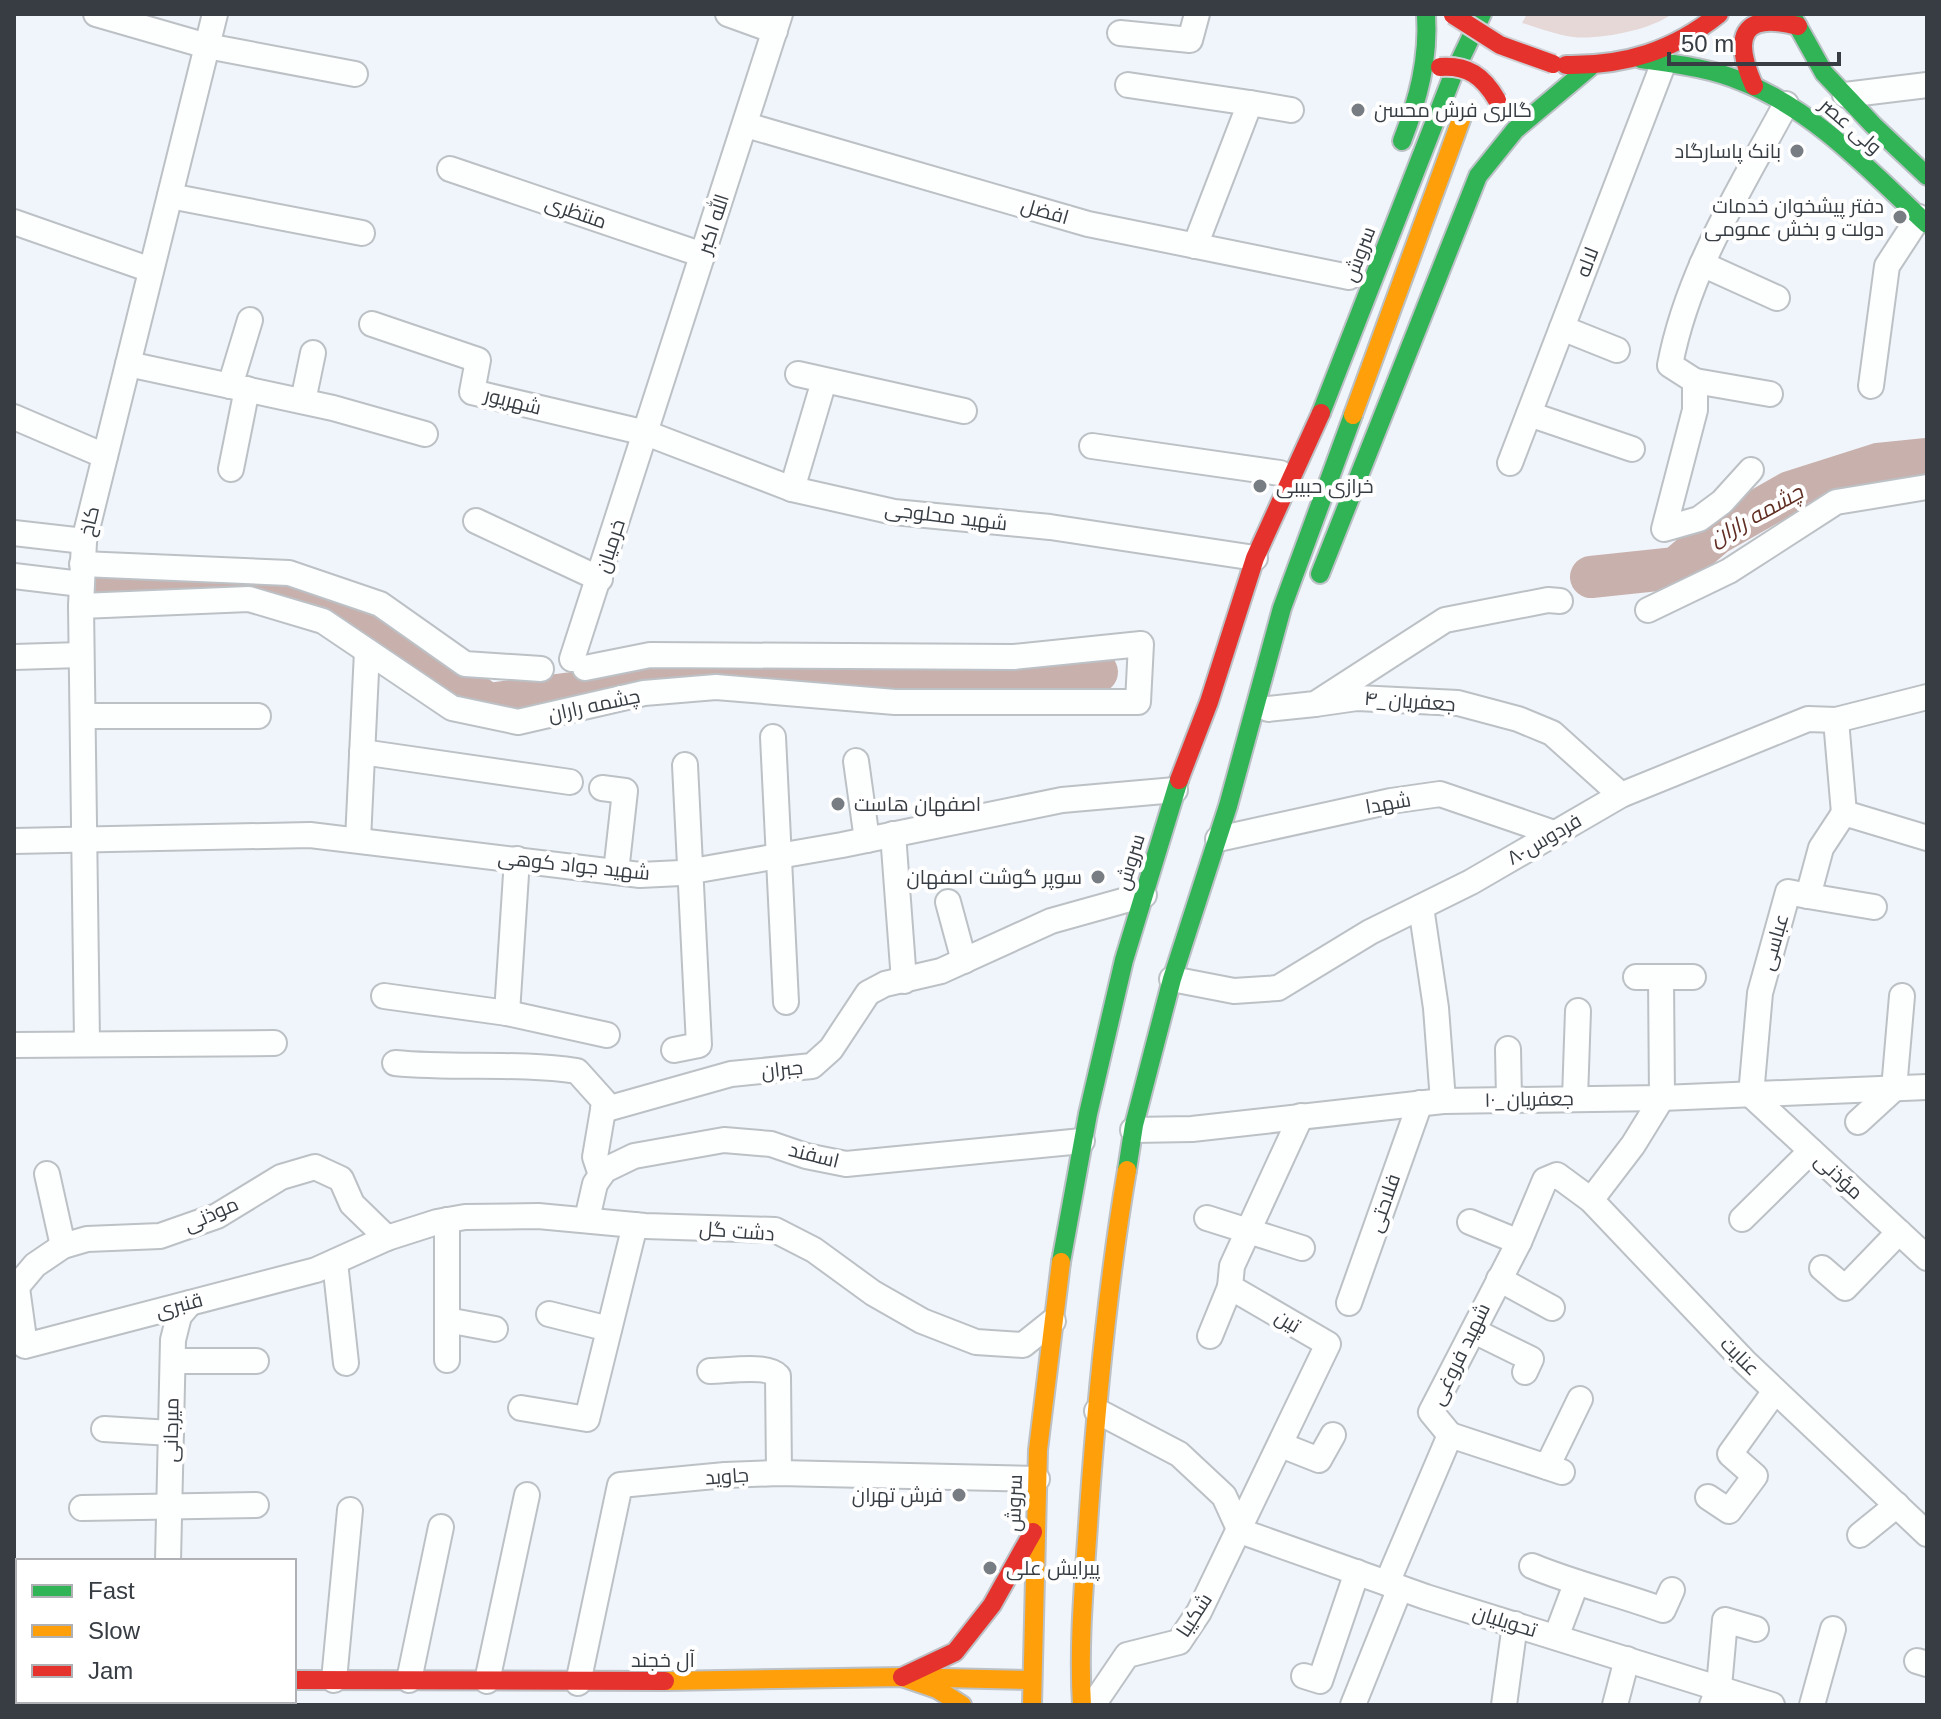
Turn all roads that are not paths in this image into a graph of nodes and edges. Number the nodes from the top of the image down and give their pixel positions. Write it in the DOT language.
graph roads {
  1 [pos="96,14"];
  2 [pos="215,14"];
  3 [pos="728,14"];
  4 [pos="1197,14"];
  5 [pos="1426,14"];
  6 [pos="1482,14"];
  7 [pos="1719,14"];
  8 [pos="1452,15"];
  9 [pos="1795,20"];
  10 [pos="778,23"];
  11 [pos="1502,27"];
  12 [pos="1120,33"];
  13 [pos="207,46"];
  14 [pos="1653,60"];
  15 [pos="1590,67"];
  16 [pos="1446,71"];
  17 [pos="355,74"];
  18 [pos="1128,85"];
  19 [pos="1927,85"];
  20 [pos="1754,86"];
  21 [pos="1419,89"];
  22 [pos="1845,95"];
  23 [pos="1250,103"];
  24 [pos="1786,104"];
  25 [pos="1291,110"];
  26 [pos="746,125"];
  27 [pos="1491,155"];
  28 [pos="1395,160"];
  29 [pos="450,169"];
  30 [pos="1927,176"];
  31 [pos="170,196"];
  32 [pos="1923,220"];
  33 [pos="14,222"];
  34 [pos="362,233"];
  35 [pos="1195,246"];
  36 [pos="703,255"];
  37 [pos="1702,264"];
  38 [pos="151,270"];
  39 [pos="1349,277"];
  40 [pos="1777,298"];
  41 [pos="250,320"];
  42 [pos="372,324"];
  43 [pos="1562,328"];
  44 [pos="1617,350"];
  45 [pos="313,353"];
  46 [pos="128,364"];
  47 [pos="798,374"];
  48 [pos="824,381"];
  49 [pos="1695,381"];
  50 [pos="1871,386"];
  51 [pos="238,388"];
  52 [pos="1770,394"];
  53 [pos="303,401"];
  54 [pos="964,411"];
  55 [pos="1529,414"];
  56 [pos="14,417"];
  57 [pos="1293,429"];
  58 [pos="646,433"];
  59 [pos="425,434"];
  60 [pos="1092,446"];
  61 [pos="1632,449"];
  62 [pos="105,456"];
  63 [pos="1510,463"];
  64 [pos="231,469"];
  65 [pos="1751,470"];
  66 [pos="1280,473"];
  67 [pos="1927,487"];
  68 [pos="792,489"];
  69 [pos="476,521"];
  70 [pos="14,533"];
  71 [pos="1255,558"];
  72 [pos="82,574"];
  73 [pos="14,576"];
  74 [pos="600,579"];
  75 [pos="1314,590"];
  76 [pos="1560,601"];
  77 [pos="1648,610"];
  78 [pos="367,651"];
  79 [pos="81,655"];
  80 [pos="14,657"];
  81 [pos="1285,664"];
  82 [pos="541,669"];
  83 [pos="1927,697"];
  84 [pos="1138,702"];
  85 [pos="1315,704"];
  86 [pos="1268,709"];
  87 [pos="83,716"];
  88 [pos="258,716"];
  89 [pos="1836,720"];
  90 [pos="773,737"];
  91 [pos="362,752"];
  92 [pos="856,761"];
  93 [pos="685,765"];
  94 [pos="570,782"];
  95 [pos="602,788"];
  96 [pos="1175,790"];
  97 [pos="1621,795"];
  98 [pos="1228,806"];
  99 [pos="1844,813"];
  100 [pos="1554,833"];
  101 [pos="893,834"];
  102 [pos="1927,838"];
  103 [pos="84,839"];
  104 [pos="1218,839"];
  105 [pos="358,840"];
  106 [pos="867,840"];
  107 [pos="14,841"];
  108 [pos="779,856"];
  109 [pos="517,859"];
  110 [pos="616,872"];
  111 [pos="689,872"];
  112 [pos="1144,895"];
  113 [pos="1808,896"];
  114 [pos="948,902"];
  115 [pos="1421,907"];
  116 [pos="1874,907"];
  117 [pos="964,961"];
  118 [pos="1636,977"];
  119 [pos="1693,977"];
  120 [pos="1661,978"];
  121 [pos="1172,979"];
  122 [pos="904,981"];
  123 [pos="384,996"];
  124 [pos="1902,996"];
  125 [pos="786,1002"];
  126 [pos="1578,1011"];
  127 [pos="507,1013"];
  128 [pos="607,1035"];
  129 [pos="87,1042"];
  130 [pos="274,1043"];
  131 [pos="14,1045"];
  132 [pos="1508,1049"];
  133 [pos="674,1050"];
  134 [pos="395,1063"];
  135 [pos="1927,1087"];
  136 [pos="1894,1089"];
  137 [pos="1751,1095"];
  138 [pos="1575,1098"];
  139 [pos="1662,1098"];
  140 [pos="1509,1099"];
  141 [pos="1432,1102"];
  142 [pos="603,1110"];
  143 [pos="1301,1116"];
  144 [pos="1858,1122"];
  145 [pos="1133,1130"];
  146 [pos="1082,1141"];
  147 [pos="1811,1151"];
  148 [pos="47,1174"];
  149 [pos="601,1175"];
  150 [pos="1557,1175"];
  151 [pos="1591,1200"];
  152 [pos="1207,1218"];
  153 [pos="587,1219"];
  154 [pos="1742,1219"];
  155 [pos="447,1220"];
  156 [pos="1470,1222"];
  157 [pos="635,1225"];
  158 [pos="1248,1231"];
  159 [pos="1899,1232"];
  160 [pos="387,1238"];
  161 [pos="1519,1242"];
  162 [pos="63,1246"];
  163 [pos="1302,1248"];
  164 [pos="1927,1258"];
  165 [pos="335,1262"];
  166 [pos="1822,1268"];
  167 [pos="1499,1279"];
  168 [pos="1230,1287"];
  169 [pos="16,1289"];
  170 [pos="190,1303"];
  171 [pos="1349,1303"];
  172 [pos="1552,1308"];
  173 [pos="549,1314"];
  174 [pos="447,1320"];
  175 [pos="1053,1321"];
  176 [pos="495,1329"];
  177 [pos="609,1329"];
  178 [pos="1474,1331"];
  179 [pos="1210,1336"];
  180 [pos="447,1360"];
  181 [pos="173,1361"];
  182 [pos="256,1361"];
  183 [pos="346,1363"];
  184 [pos="710,1371"];
  185 [pos="1525,1372"];
  186 [pos="1775,1391"];
  187 [pos="1580,1399"];
  188 [pos="521,1408"];
  189 [pos="1097,1411"];
  190 [pos="104,1429"];
  191 [pos="171,1433"];
  192 [pos="1333,1435"];
  193 [pos="1450,1435"];
  194 [pos="1281,1445"];
  195 [pos="779,1473"];
  196 [pos="1037,1479"];
  197 [pos="527,1495"];
  198 [pos="1708,1497"];
  199 [pos="169,1505"];
  200 [pos="256,1505"];
  201 [pos="1897,1505"];
  202 [pos="82,1508"];
  203 [pos="350,1510"];
  204 [pos="441,1527"];
  205 [pos="1035,1527"];
  206 [pos="1240,1531"];
  207 [pos="1927,1534"];
  208 [pos="1860,1535"];
  209 [pos="168,1559"];
  210 [pos="1532,1566"];
  211 [pos="1357,1572"];
  212 [pos="1576,1584"];
  213 [pos="1393,1586"];
  214 [pos="1672,1590"];
  215 [pos="1515,1624"];
  216 [pos="1756,1629"];
  217 [pos="1833,1629"];
  218 [pos="1556,1637"];
  219 [pos="1627,1659"];
  220 [pos="1304,1676"];
  221 [pos="902,1677"];
  222 [pos="1068,1679"];
  223 [pos="296,1680"];
  224 [pos="334,1680"];
  225 [pos="409,1680"];
  226 [pos="1032,1680"];
  227 [pos="487,1681"];
  228 [pos="578,1683"];
  229 [pos="1716,1696"];
  230 [pos="123,1705"];
  231 [pos="133,1705"];
  232 [pos="962,1705"];
  233 [pos="1032,1705"];
  234 [pos="1082,1705"];
  235 [pos="1093,1705"];
  236 [pos="1353,1705"];
  237 [pos="1504,1705"];
  238 [pos="1615,1705"];
  239 [pos="1772,1705"];
  240 [pos="1812,1705"];
  1 -- 13 [label="street"];
  2 -- 13 [label="street, کاخ"];
  3 -- 10 [label="street"];
  4 -- 12 [label="street"];
  5 -- 21 [label="main road"];
  6 -- 16 [label="main road"];
  7 -- 14 [label="main road"];
  8 -- 15 [label="main road, bridge"];
  9 -- 20 [label="main road"];
  9 -- 22 [label="main road, ولی عصر"];
  10 -- 26 [label="street, الله اکبر"];
  11 -- 98 [label="main road"];
  13 -- 17 [label="street"];
  13 -- 31 [label="street, کاخ"];
  14 -- 15 [label="main road"];
  14 -- 20 [label="main road, ولی عصر"];
  14 -- 43 [label="street, لاله"];
  15 -- 27 [label="main road"];
  16 -- 21 [label="main road"];
  16 -- 27 [label="main road, bridge"];
  16 -- 71 [label="main road, سروش"];
  18 -- 23 [label="street"];
  19 -- 22 [label="street"];
  20 -- 24 [label="main road, ولی عصر"];
  21 -- 28 [label="main road"];
  22 -- 30 [label="main road, ولی عصر"];
  23 -- 25 [label="street"];
  23 -- 35 [label="street"];
  24 -- 32 [label="main road, ولی عصر"];
  24 -- 37 [label="street"];
  26 -- 35 [label="street, افضل"];
  26 -- 36 [label="street, الله اکبر"];
  27 -- 75 [label="main road"];
  29 -- 36 [label="street, منتظری"];
  31 -- 34 [label="street"];
  31 -- 38 [label="street, کاخ"];
  32 -- 50 [label="street"];
  33 -- 38 [label="street"];
  35 -- 39 [label="street, افضل"];
  36 -- 58 [label="street, الله اکبر"];
  37 -- 40 [label="street"];
  37 -- 49 [label="street"];
  38 -- 46 [label="street, کاخ"];
  41 -- 51 [label="street"];
  42 -- 58 [label="street, شهریور"];
  43 -- 44 [label="street"];
  43 -- 55 [label="street, لاله"];
  45 -- 53 [label="street"];
  46 -- 51 [label="street"];
  46 -- 62 [label="street, کاخ"];
  47 -- 48 [label="street"];
  48 -- 54 [label="street"];
  48 -- 68 [label="street"];
  49 -- 52 [label="street"];
  49 -- 65 [label="street"];
  51 -- 53 [label="street"];
  51 -- 64 [label="street"];
  53 -- 59 [label="street"];
  55 -- 61 [label="street"];
  55 -- 63 [label="street, لاله"];
  56 -- 62 [label="street"];
  57 -- 66 [label="main road"];
  58 -- 68 [label="street, شهید محلوجی"];
  58 -- 74 [label="street, خرمیان"];
  60 -- 66 [label="street"];
  62 -- 72 [label="street, کاخ"];
  66 -- 71 [label="main road"];
  67 -- 77 [label="street"];
  68 -- 71 [label="street, شهید محلوجی"];
  69 -- 74 [label="street"];
  70 -- 72 [label="street"];
  71 -- 96 [label="main road, سروش"];
  72 -- 73 [label="street"];
  72 -- 78 [label="street, چشمه راران"];
  72 -- 79 [label="street, کاخ"];
  72 -- 82 [label="street"];
  74 -- 84 [label="street, خرمیان"];
  76 -- 85 [label="street"];
  78 -- 84 [label="street, چشمه راران"];
  78 -- 91 [label="street"];
  79 -- 80 [label="street"];
  79 -- 87 [label="street, کاخ"];
  81 -- 86 [label="main road"];
  83 -- 89 [label="street, ۸-فردوس"];
  85 -- 86 [label="street"];
  85 -- 97 [label="street, ۴_جعفریان"];
  86 -- 98 [label="main road"];
  87 -- 88 [label="street"];
  87 -- 103 [label="street, کاخ"];
  89 -- 97 [label="street, ۸-فردوس"];
  89 -- 99 [label="street"];
  90 -- 108 [label="street"];
  91 -- 94 [label="street"];
  91 -- 105 [label="street"];
  92 -- 106 [label="street"];
  93 -- 111 [label="street"];
  95 -- 110 [label="street"];
  96 -- 101 [label="street, شهید جواد کوهی"];
  96 -- 112 [label="main road, سروش"];
  97 -- 100 [label="street, ۸-فردوس"];
  98 -- 104 [label="main road"];
  99 -- 102 [label="street"];
  99 -- 113 [label="street, عباسی"];
  100 -- 104 [label="street, شهدا"];
  100 -- 115 [label="street, ۸-فردوس"];
  101 -- 106 [label="street, شهید جواد کوهی"];
  101 -- 122 [label="street"];
  103 -- 105 [label="street, شهید جواد کوهی"];
  103 -- 107 [label="street, شهید جواد کوهی"];
  103 -- 129 [label="street, کاخ"];
  104 -- 121 [label="main road"];
  105 -- 109 [label="street, شهید جواد کوهی"];
  106 -- 108 [label="street, شهید جواد کوهی"];
  108 -- 111 [label="street, شهید جواد کوهی"];
  108 -- 125 [label="street"];
  109 -- 110 [label="street, شهید جواد کوهی"];
  109 -- 127 [label="street"];
  110 -- 111 [label="street, شهید جواد کوهی"];
  111 -- 133 [label="street"];
  112 -- 117 [label="street, جبران"];
  112 -- 146 [label="main road, سروش"];
  113 -- 116 [label="street"];
  113 -- 137 [label="street, عباسی"];
  114 -- 117 [label="street"];
  115 -- 121 [label="street, ۸-فردوس"];
  115 -- 141 [label="street"];
  117 -- 122 [label="street, جبران"];
  118 -- 120 [label="street"];
  119 -- 120 [label="street"];
  120 -- 139 [label="street"];
  121 -- 145 [label="main road"];
  122 -- 142 [label="street, جبران"];
  123 -- 127 [label="street"];
  124 -- 136 [label="street"];
  126 -- 138 [label="street"];
  127 -- 128 [label="street"];
  129 -- 130 [label="street"];
  129 -- 131 [label="street"];
  132 -- 140 [label="street"];
  134 -- 142 [label="street"];
  135 -- 136 [label="street, ۱۰_جعفریان"];
  136 -- 137 [label="street, ۱۰_جعفریان"];
  136 -- 144 [label="street"];
  137 -- 139 [label="street, ۱۰_جعفریان"];
  137 -- 147 [label="street, مؤذنی"];
  138 -- 139 [label="street, ۱۰_جعفریان"];
  138 -- 140 [label="street, ۱۰_جعفریان"];
  139 -- 151 [label="street"];
  140 -- 141 [label="street, ۱۰_جعفریان"];
  141 -- 143 [label="street, ۱۰_جعفریان"];
  141 -- 171 [label="street, فلاحتی"];
  142 -- 149 [label="street"];
  143 -- 145 [label="street, ۱۰_جعفریان"];
  143 -- 158 [label="street"];
  145 -- 189 [label="main road"];
  146 -- 149 [label="street, اسفند"];
  146 -- 175 [label="main road, سروش"];
  147 -- 154 [label="street"];
  147 -- 159 [label="street, مؤذنی"];
  148 -- 162 [label="street"];
  149 -- 153 [label="street"];
  150 -- 151 [label="street, عنایت"];
  150 -- 161 [label="street, شهید فروغی"];
  151 -- 186 [label="street, عنایت"];
  152 -- 158 [label="street"];
  153 -- 155 [label="street, دشت گل"];
  153 -- 157 [label="street, دشت گل"];
  155 -- 160 [label="street, دشت گل"];
  155 -- 174 [label="street"];
  156 -- 161 [label="street"];
  157 -- 175 [label="street, دشت گل"];
  157 -- 177 [label="street"];
  158 -- 163 [label="street"];
  158 -- 168 [label="street"];
  159 -- 164 [label="street, مؤذنی"];
  159 -- 166 [label="street"];
  160 -- 162 [label="street, موذنی"];
  160 -- 165 [label="street, قنبری"];
  161 -- 167 [label="street, شهید فروغی"];
  162 -- 169 [label="street, موذنی"];
  165 -- 170 [label="street, قنبری"];
  165 -- 183 [label="street"];
  167 -- 172 [label="street"];
  167 -- 178 [label="street, شهید فروغی"];
  168 -- 179 [label="street"];
  168 -- 194 [label="street, تین"];
  169 -- 170 [label="street, قنبری"];
  170 -- 181 [label="street, میرجانی"];
  173 -- 177 [label="street"];
  174 -- 176 [label="street"];
  174 -- 180 [label="street"];
  175 -- 196 [label="main road, سروش"];
  177 -- 188 [label="street"];
  178 -- 185 [label="street"];
  178 -- 193 [label="street, شهید فروغی"];
  181 -- 182 [label="street"];
  181 -- 191 [label="street, میرجانی"];
  184 -- 195 [label="street"];
  186 -- 198 [label="street"];
  186 -- 201 [label="street, عنایت"];
  187 -- 193 [label="street"];
  189 -- 206 [label="street"];
  189 -- 222 [label="main road"];
  190 -- 191 [label="street"];
  191 -- 199 [label="street, میرجانی"];
  192 -- 194 [label="street"];
  193 -- 213 [label="street, شهید فروغی"];
  194 -- 206 [label="street, تین"];
  195 -- 196 [label="street, جاوید"];
  195 -- 228 [label="street, جاوید"];
  196 -- 205 [label="main road, سروش"];
  197 -- 227 [label="street"];
  199 -- 200 [label="street"];
  199 -- 202 [label="street"];
  199 -- 209 [label="street, میرجانی"];
  201 -- 207 [label="street, عنایت"];
  201 -- 208 [label="street"];
  203 -- 224 [label="street"];
  204 -- 225 [label="street"];
  205 -- 221 [label="main road"];
  205 -- 226 [label="main road, سروش"];
  206 -- 211 [label="street, تحویلیان"];
  206 -- 235 [label="street, شکیبا"];
  210 -- 212 [label="street"];
  211 -- 213 [label="street, تحویلیان"];
  211 -- 220 [label="street"];
  212 -- 214 [label="street"];
  212 -- 218 [label="street"];
  213 -- 215 [label="street, تحویلیان"];
  213 -- 236 [label="street, شهید فروغی"];
  215 -- 218 [label="street, تحویلیان"];
  215 -- 237 [label="street"];
  216 -- 229 [label="street"];
  217 -- 240 [label="street"];
  218 -- 219 [label="street, تحویلیان"];
  219 -- 229 [label="street, تحویلیان"];
  219 -- 238 [label="street"];
  221 -- 226 [label="main road, آل خجند"];
  221 -- 228 [label="main road, آل خجند"];
  221 -- 232 [label="main road"];
  222 -- 226 [label="main road, آل خجند"];
  222 -- 234 [label="main road"];
  223 -- 224 [label="main road, آل خجند"];
  224 -- 225 [label="main road, آل خجند"];
  225 -- 227 [label="main road, آل خجند"];
  226 -- 233 [label="main road, سروش"];
  227 -- 228 [label="main road, آل خجند"];
  229 -- 239 [label="street, تحویلیان"];
  230 -- 231 [label="main road"];
}
